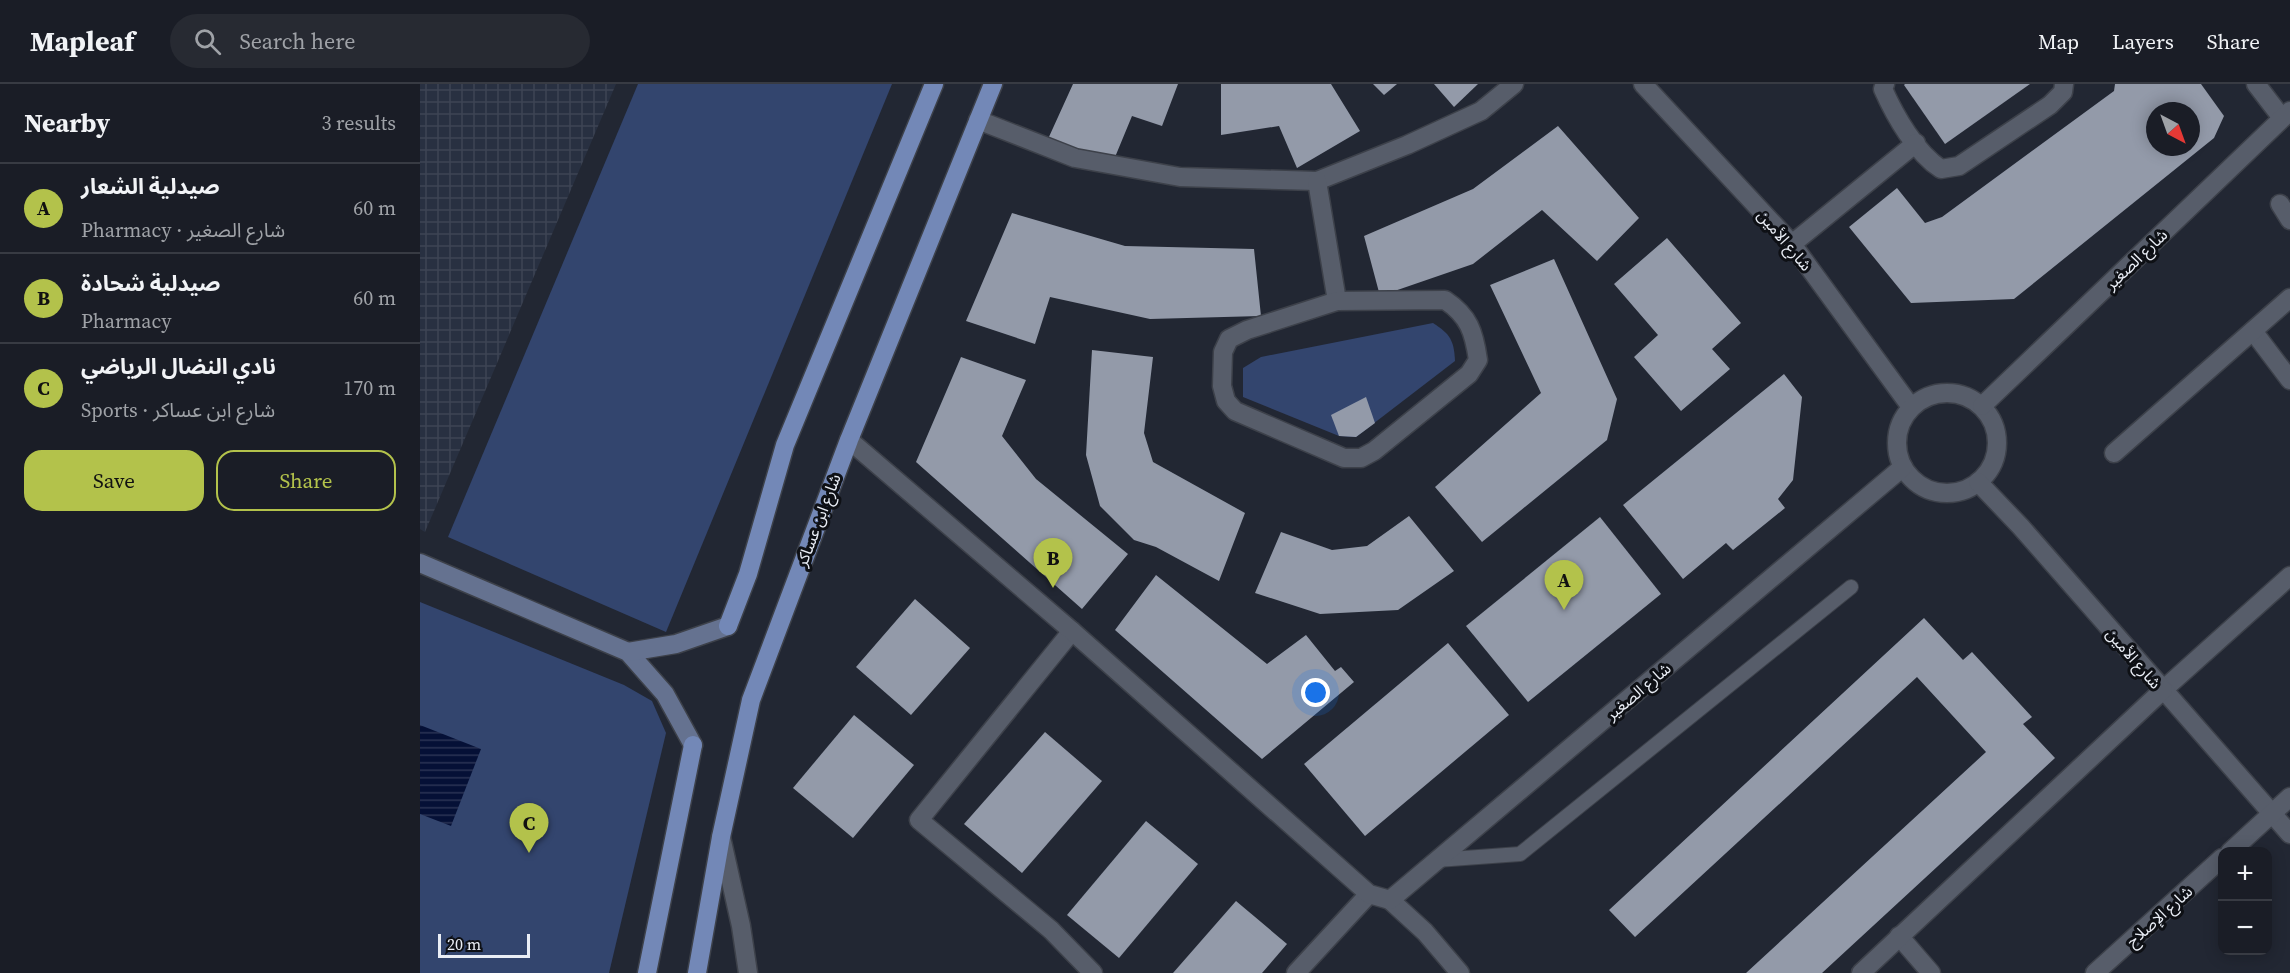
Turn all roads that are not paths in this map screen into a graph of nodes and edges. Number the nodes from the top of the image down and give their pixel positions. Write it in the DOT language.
graph roads {
  1 [pos="934,84"];
  2 [pos="993,84"];
  3 [pos="1514,84"];
  4 [pos="1885,84"];
  5 [pos="2064,84"];
  6 [pos="2256,84"];
  7 [pos="1653,87"];
  8 [pos="2286,115"];
  9 [pos="978,120"];
  10 [pos="1916,143"];
  11 [pos="1317,181"];
  12 [pos="1792,244"];
  13 [pos="2290,298"];
  14 [pos="1337,301"];
  15 [pos="2253,331"];
  16 [pos="2290,380"];
  17 [pos="1982,406"];
  18 [pos="1911,407"];
  19 [pos="849,440"];
  20 [pos="2114,453"];
  21 [pos="1903,467"];
  22 [pos="1978,482"];
  23 [pos="420,564"];
  24 [pos="2290,576"];
  25 [pos="1851,587"];
  26 [pos="1072,631"];
  27 [pos="628,652"];
  28 [pos="2163,690"];
  29 [pos="2290,797"];
  30 [pos="2272,813"];
  31 [pos="2290,834"];
  32 [pos="721,837"];
  33 [pos="2235,847"];
  34 [pos="1437,860"];
  35 [pos="2218,862"];
  36 [pos="1369,894"];
  37 [pos="1390,900"];
  38 [pos="1899,936"];
  39 [pos="647,973"];
  40 [pos="697,973"];
  41 [pos="748,973"];
  42 [pos="1093,973"];
  43 [pos="1296,973"];
  44 [pos="1460,973"];
  45 [pos="1861,973"];
  46 [pos="1930,973"];
  47 [pos="2095,973"];
  1 -- 27 [label="main road"];
  2 -- 9 [label="main road, شارع ابن عساكر"];
  3 -- 11 [label="street"];
  4 -- 10 [label="street"];
  5 -- 10 [label="street"];
  6 -- 8 [label="street"];
  7 -- 12 [label="street, شارع الأمين"];
  8 -- 17 [label="street, شارع الصغير"];
  9 -- 11 [label="street"];
  9 -- 19 [label="main road, شارع ابن عساكر"];
  10 -- 12 [label="street"];
  11 -- 14 [label="street"];
  12 -- 18 [label="street, شارع الأمين"];
  13 -- 15 [label="street"];
  14 -- 14 [label="street"];
  15 -- 16 [label="street"];
  15 -- 20 [label="street"];
  17 -- 18 [label="street"];
  17 -- 22 [label="street"];
  18 -- 21 [label="street"];
  19 -- 26 [label="street"];
  19 -- 32 [label="main road, شارع ابن عساكر"];
  21 -- 22 [label="street"];
  21 -- 34 [label="street, شارع الصغير"];
  22 -- 28 [label="street, شارع الأمين"];
  23 -- 27 [label="main road"];
  24 -- 28 [label="street"];
  25 -- 34 [label="lane"];
  26 -- 36 [label="street"];
  26 -- 42 [label="street"];
  27 -- 39 [label="main road"];
  28 -- 30 [label="street, شارع الأمين"];
  28 -- 38 [label="street"];
  29 -- 30 [label="street"];
  30 -- 31 [label="street, شارع الأمين"];
  30 -- 33 [label="street"];
  32 -- 40 [label="main road, شارع ابن عساكر"];
  32 -- 41 [label="street"];
  34 -- 37 [label="street, شارع الصغير"];
  35 -- 47 [label="street, شارع الإصلاح"];
  36 -- 37 [label="street"];
  36 -- 43 [label="street"];
  37 -- 44 [label="street"];
  38 -- 45 [label="street"];
  38 -- 46 [label="street"];
}
